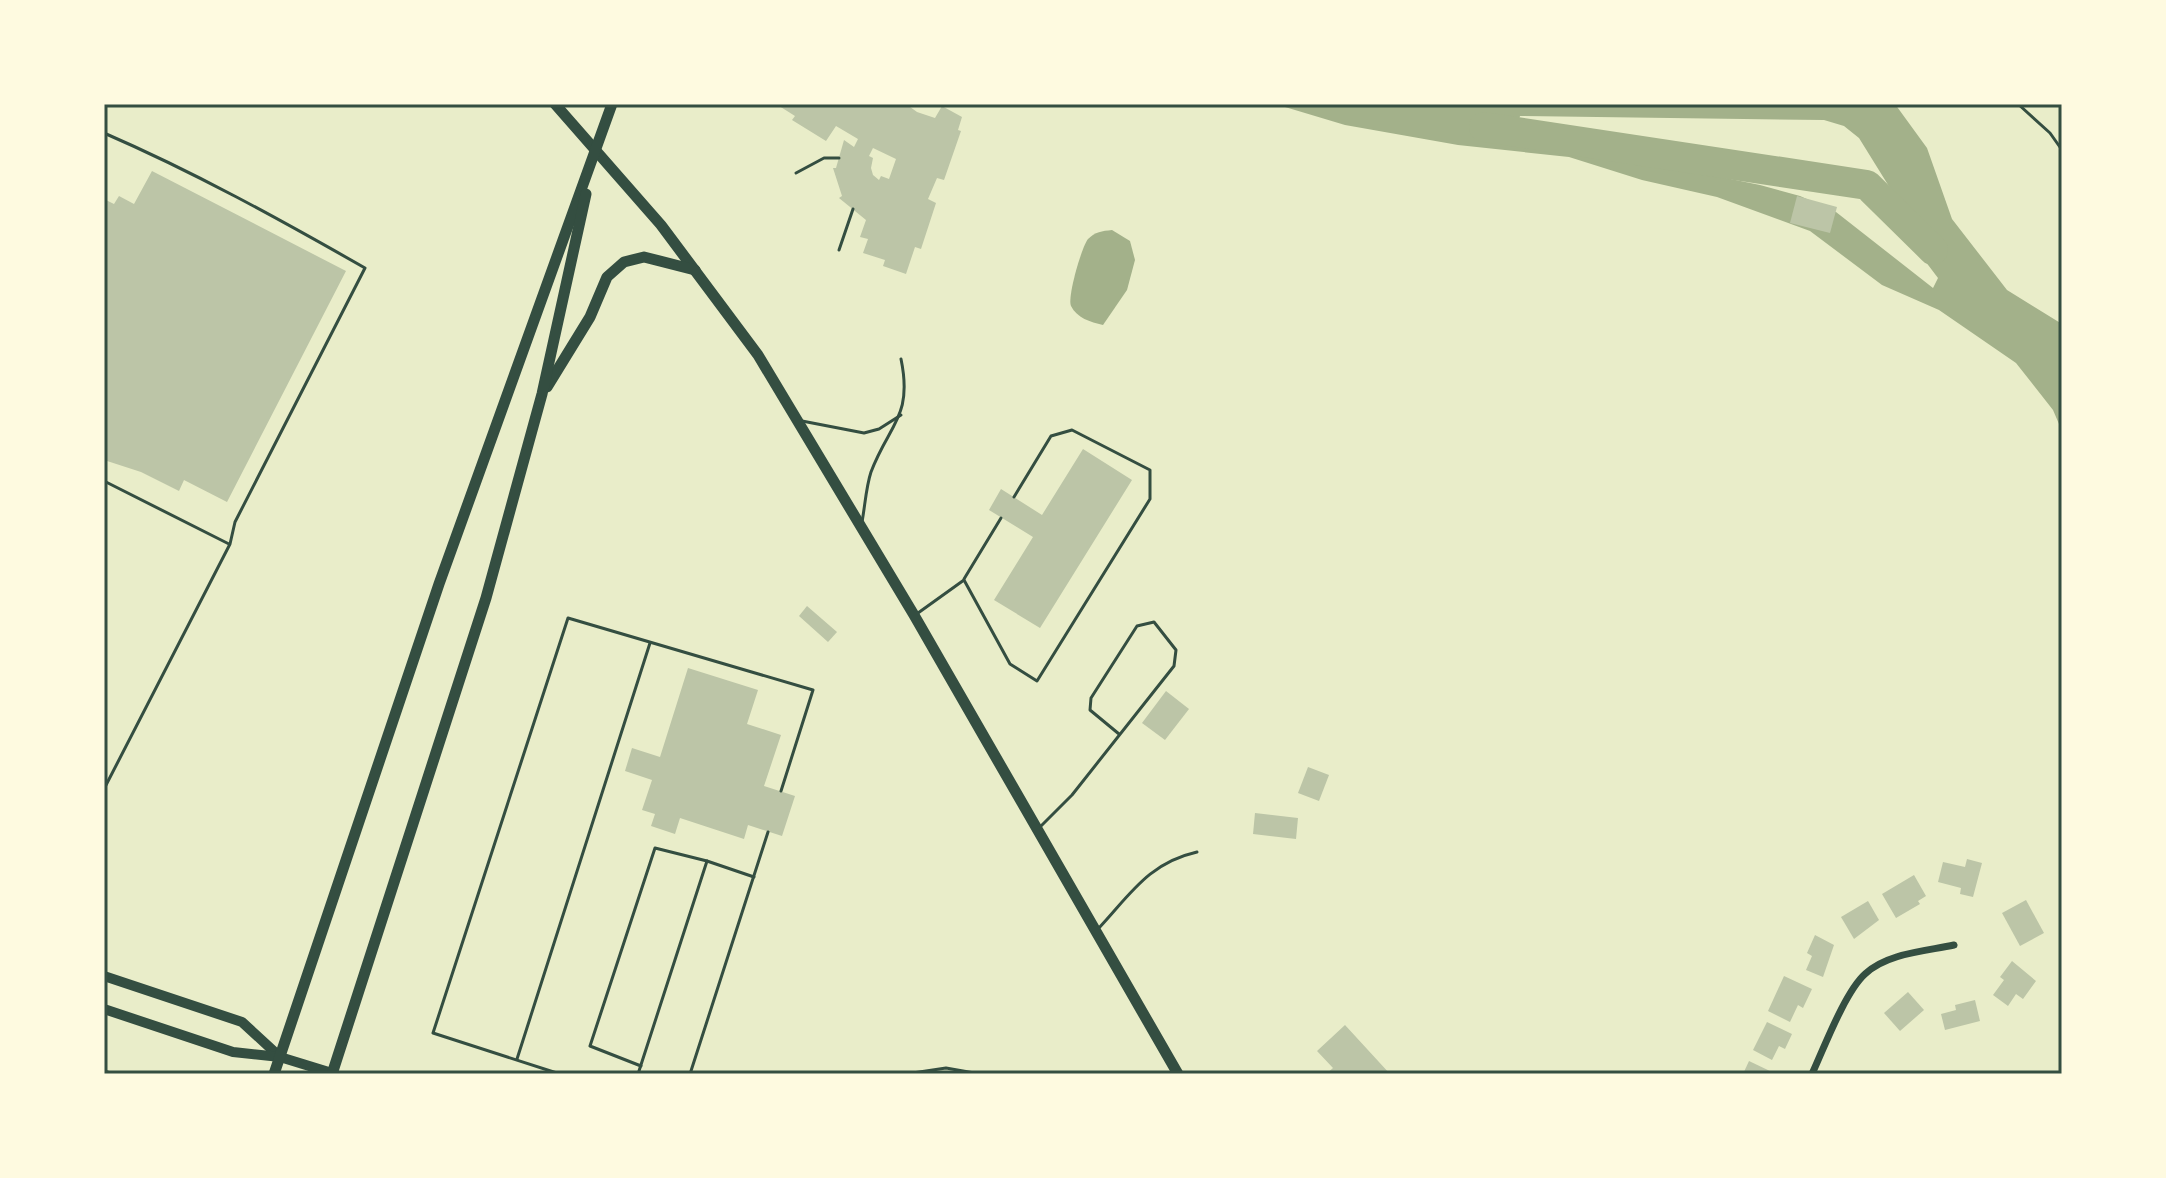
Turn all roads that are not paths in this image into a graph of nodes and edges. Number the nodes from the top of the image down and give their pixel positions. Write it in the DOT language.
graph roads {
  1 [pos="555,104"];
  2 [pos="612,104"];
  3 [pos="104,133"];
  4 [pos="596,150"];
  5 [pos="839,158"];
  6 [pos="796,173"];
  7 [pos="853,209"];
  8 [pos="839,250"];
  9 [pos="695,270"];
  10 [pos="901,359"];
  11 [pos="542,394"];
  12 [pos="901,415"];
  13 [pos="798,420"];
  14 [pos="104,481"];
  15 [pos="1014,497"];
  16 [pos="1001,518"];
  17 [pos="861,526"];
  18 [pos="230,544"];
  19 [pos="964,580"];
  20 [pos="914,615"];
  21 [pos="650,643"];
  22 [pos="1119,734"];
  23 [pos="104,789"];
  24 [pos="781,791"];
  25 [pos="1036,830"];
  26 [pos="768,832"];
  27 [pos="1197,852"];
  28 [pos="707,861"];
  29 [pos="754,877"];
  30 [pos="1095,933"];
  31 [pos="1954,945"];
  32 [pos="104,976"];
  33 [pos="104,1009"];
  34 [pos="280,1057"];
  35 [pos="516,1059"];
  36 [pos="641,1066"];
  37 [pos="104,1071"];
  38 [pos="114,1074"];
  39 [pos="274,1074"];
  40 [pos="333,1074"];
  41 [pos="560,1074"];
  42 [pos="638,1074"];
  43 [pos="690,1074"];
  44 [pos="906,1074"];
  45 [pos="980,1074"];
  46 [pos="1178,1074"];
  47 [pos="1812,1074"];
  1 -- 4 [label="main road"];
  2 -- 4 [label="main road"];
  3 -- 18 [label="lane"];
  4 -- 9 [label="main road"];
  4 -- 11 [label="main road"];
  4 -- 34 [label="main road"];
  5 -- 6 [label="lane"];
  7 -- 8 [label="lane"];
  9 -- 11 [label="main road"];
  9 -- 13 [label="main road"];
  10 -- 12 [label="lane"];
  11 -- 40 [label="main road"];
  12 -- 13 [label="lane"];
  12 -- 17 [label="lane"];
  13 -- 17 [label="main road"];
  14 -- 18 [label="lane"];
  15 -- 19 [label="lane"];
  16 -- 19 [label="lane"];
  17 -- 20 [label="main road"];
  18 -- 23 [label="lane"];
  19 -- 20 [label="lane"];
  20 -- 25 [label="main road"];
  21 -- 24 [label="lane"];
  21 -- 35 [label="lane"];
  21 -- 35 [label="lane"];
  22 -- 22 [label="lane"];
  22 -- 25 [label="lane"];
  25 -- 30 [label="main road"];
  26 -- 29 [label="lane"];
  27 -- 30 [label="lane"];
  28 -- 29 [label="lane"];
  28 -- 36 [label="lane"];
  28 -- 36 [label="lane"];
  29 -- 43 [label="lane"];
  30 -- 46 [label="main road"];
  31 -- 47 [label="street"];
  32 -- 34 [label="main road"];
  33 -- 34 [label="main road"];
  34 -- 39 [label="main road"];
  34 -- 40 [label="main road"];
  35 -- 41 [label="lane"];
  36 -- 42 [label="lane"];
  37 -- 38 [label="lane"];
  44 -- 45 [label="lane"];
}
